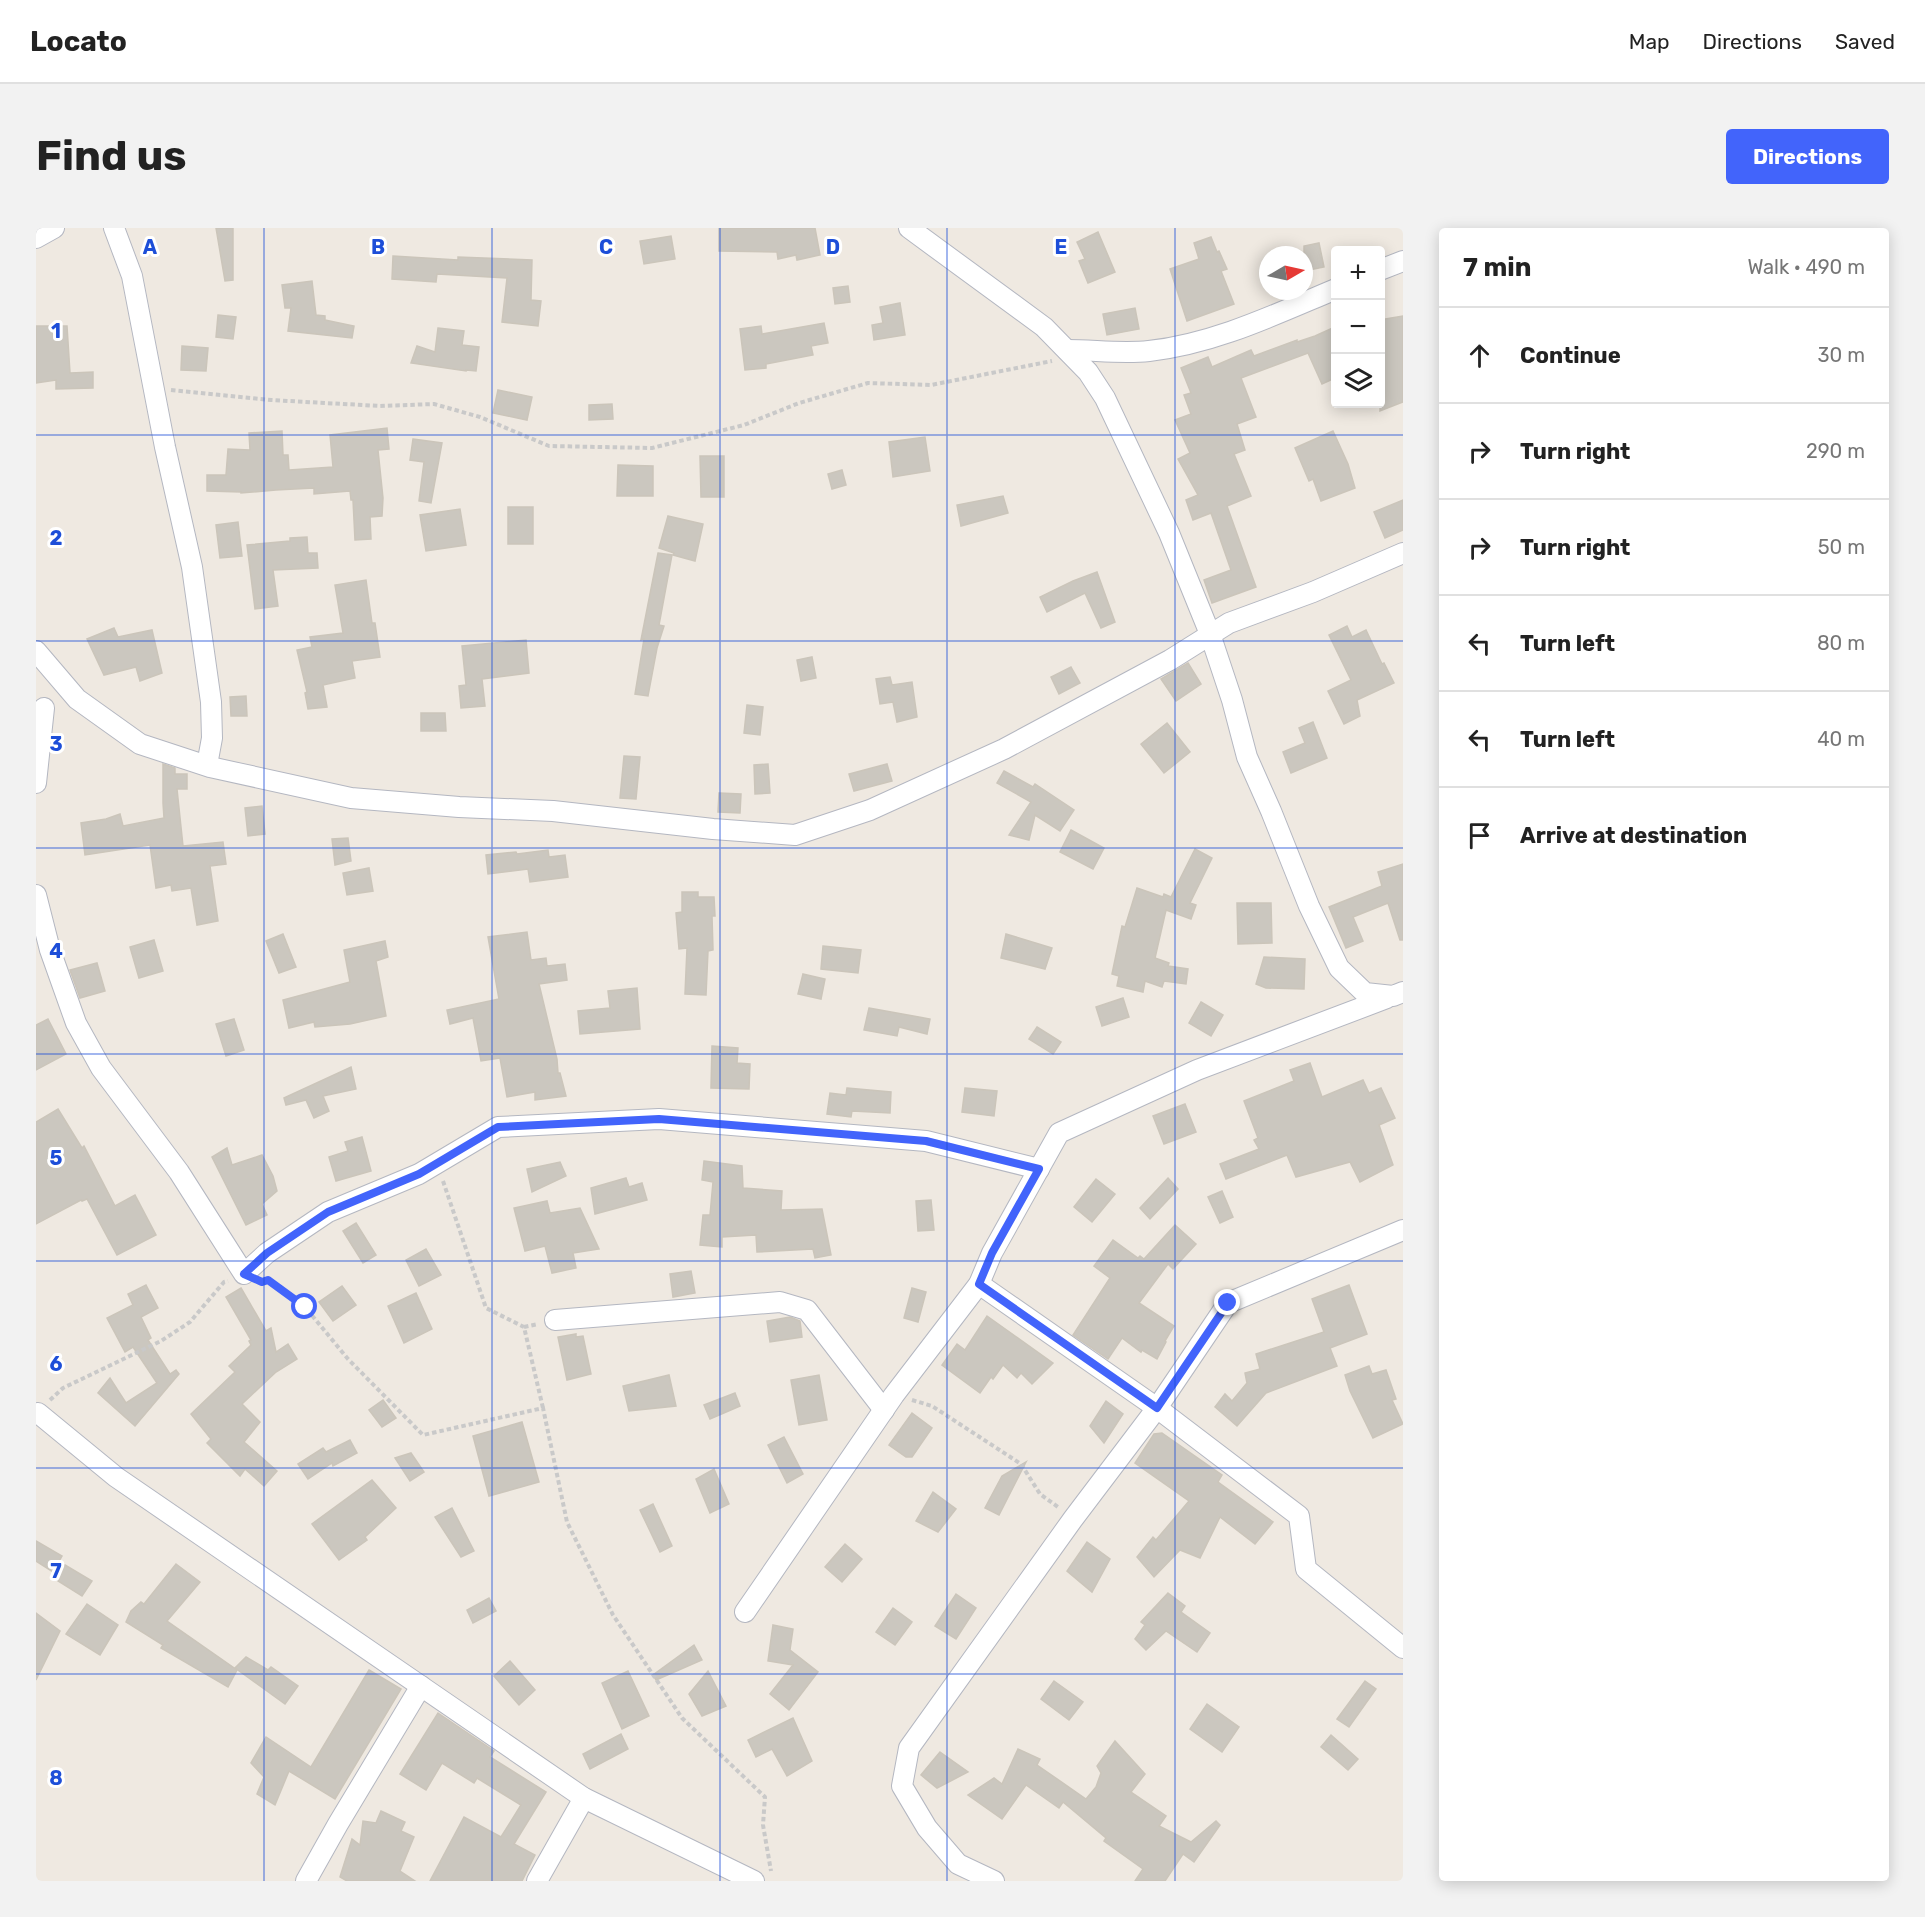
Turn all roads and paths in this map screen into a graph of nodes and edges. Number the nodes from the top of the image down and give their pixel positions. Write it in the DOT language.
graph roads {
  1 [pos="54,228"];
  2 [pos="114,228"];
  3 [pos="909,228"];
  4 [pos="36,238"];
  5 [pos="1403,261"];
  6 [pos="1385,268"];
  7 [pos="1331,291"];
  8 [pos="1070,354"];
  9 [pos="154,388"];
  10 [pos="1403,553"];
  11 [pos="1210,634"];
  12 [pos="36,651"];
  13 [pos="77,699"];
  14 [pos="40,708"];
  15 [pos="207,765"];
  16 [pos="36,783"];
  17 [pos="36,895"];
  18 [pos="1398,994"];
  19 [pos="437,1163"];
  20 [pos="1039,1169"];
  21 [pos="1403,1230"];
  22 [pos="244,1274"];
  23 [pos="979,1284"];
  24 [pos="555,1320"];
  25 [pos="889,1403"];
  26 [pos="543,1408"];
  27 [pos="1157,1408"];
  28 [pos="37,1412"];
  29 [pos="1073,1519"];
  30 [pos="745,1612"];
  31 [pos="1403,1647"];
  32 [pos="420,1686"];
  33 [pos="584,1798"];
  34 [pos="306,1881"];
  35 [pos="537,1881"];
  36 [pos="754,1881"];
  37 [pos="772,1881"];
  38 [pos="994,1881"];
  1 -- 4 [label="street"];
  2 -- 9 [label="street"];
  3 -- 8 [label="street"];
  5 -- 6 [label="street"];
  7 -- 8 [label="street"];
  8 -- 9 [label="path"];
  8 -- 11 [label="street"];
  9 -- 15 [label="street"];
  10 -- 11 [label="street"];
  11 -- 15 [label="street"];
  11 -- 18 [label="street"];
  12 -- 13 [label="street"];
  13 -- 14 [label="street"];
  13 -- 15 [label="street"];
  14 -- 16 [label="street"];
  17 -- 22 [label="street"];
  18 -- 20 [label="street"];
  19 -- 20 [label="street"];
  19 -- 22 [label="street"];
  19 -- 26 [label="path"];
  20 -- 23 [label="street"];
  21 -- 27 [label="street"];
  22 -- 26 [label="path"];
  22 -- 28 [label="path"];
  23 -- 25 [label="street"];
  23 -- 27 [label="street"];
  24 -- 25 [label="street"];
  25 -- 29 [label="path"];
  25 -- 30 [label="street"];
  26 -- 37 [label="path"];
  27 -- 29 [label="street"];
  27 -- 31 [label="street"];
  28 -- 32 [label="street"];
  29 -- 38 [label="street"];
  32 -- 33 [label="street"];
  32 -- 34 [label="street"];
  33 -- 35 [label="street"];
  33 -- 36 [label="street"];
}
